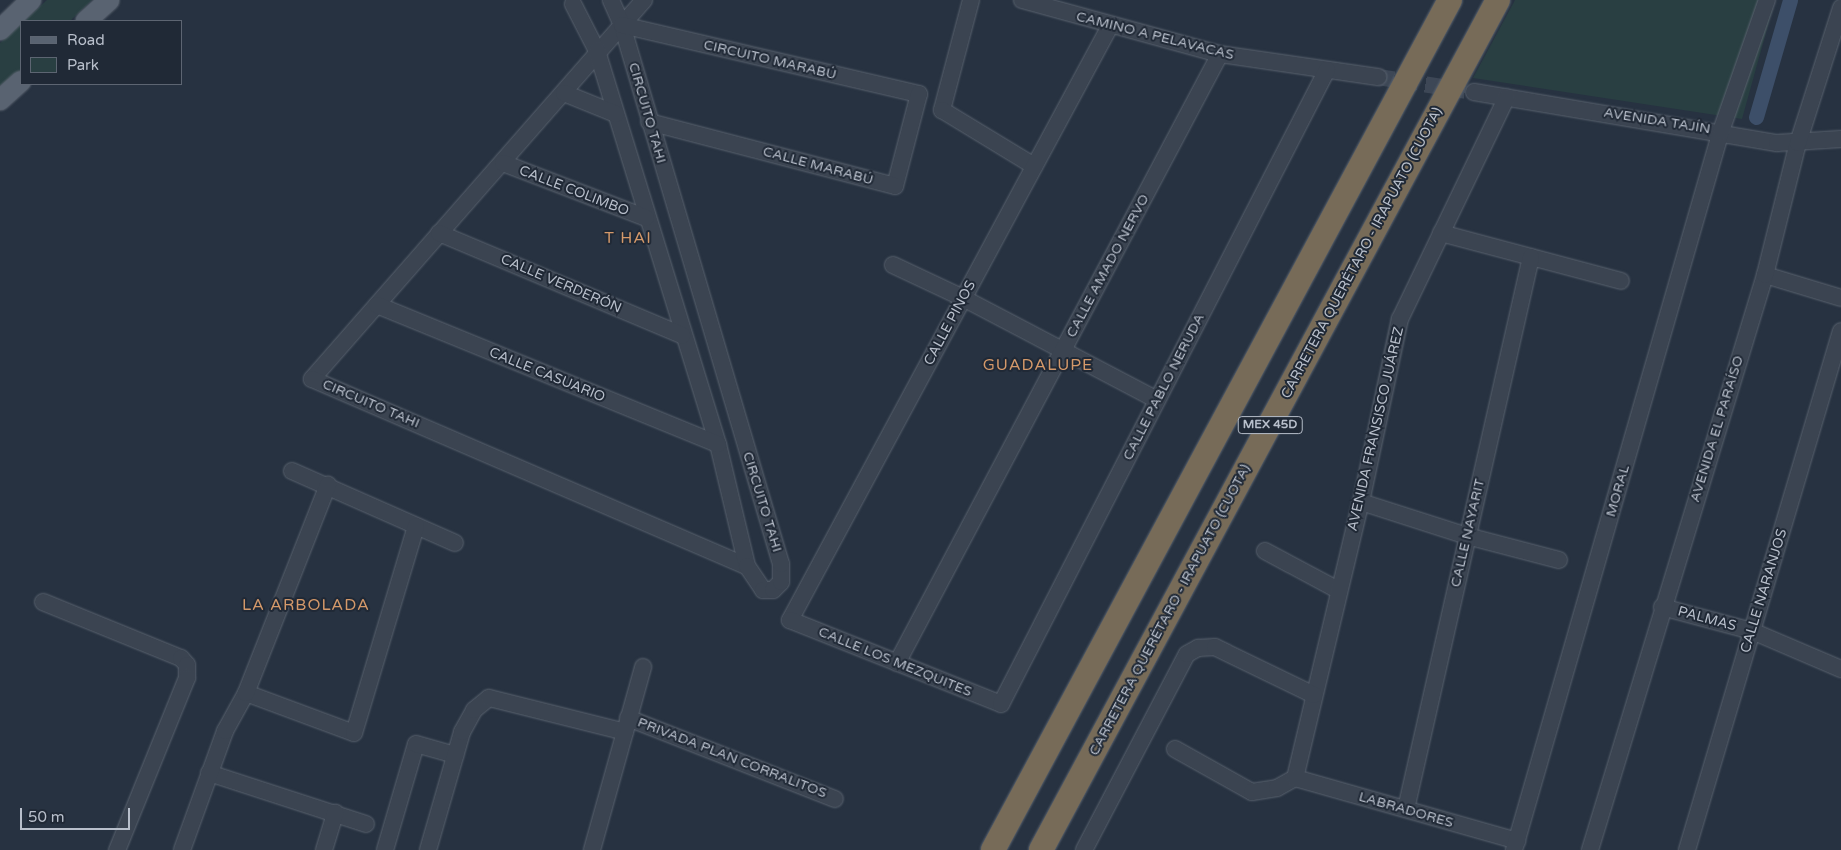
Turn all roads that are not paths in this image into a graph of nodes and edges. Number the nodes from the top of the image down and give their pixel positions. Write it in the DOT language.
graph roads {
  1 [pos="31,0"];
  2 [pos="109,0"];
  3 [pos="611,0"];
  4 [pos="644,0"];
  5 [pos="971,0"];
  6 [pos="1022,0"];
  7 [pos="1450,0"];
  8 [pos="1498,0"];
  9 [pos="1767,0"];
  10 [pos="573,4"];
  11 [pos="1841,8"];
  12 [pos="87,20"];
  13 [pos="622,26"];
  14 [pos="1110,26"];
  15 [pos="0,30"];
  16 [pos="597,51"];
  17 [pos="1220,54"];
  18 [pos="1327,70"];
  19 [pos="1378,77"];
  20 [pos="20,82"];
  21 [pos="1474,92"];
  22 [pos="564,93"];
  23 [pos="919,94"];
  24 [pos="1507,97"];
  25 [pos="0,100"];
  26 [pos="616,114"];
  27 [pos="649,122"];
  28 [pos="1727,132"];
  29 [pos="1841,139"];
  30 [pos="1798,143"];
  31 [pos="503,163"];
  32 [pos="1034,166"];
  33 [pos="646,218"];
  34 [pos="1441,233"];
  35 [pos="439,234"];
  36 [pos="1530,257"];
  37 [pos="893,265"];
  38 [pos="1765,275"];
  39 [pos="1622,281"];
  40 [pos="963,298"];
  41 [pos="1841,298"];
  42 [pos="377,305"];
  43 [pos="1841,331"];
  44 [pos="682,335"];
  45 [pos="1063,350"];
  46 [pos="1157,400"];
  47 [pos="718,444"];
  48 [pos="292,471"];
  49 [pos="328,485"];
  50 [pos="1361,502"];
  51 [pos="416,526"];
  52 [pos="1467,536"];
  53 [pos="455,543"];
  54 [pos="1265,551"];
  55 [pos="1559,560"];
  56 [pos="747,566"];
  57 [pos="1338,590"];
  58 [pos="43,602"];
  59 [pos="1662,607"];
  60 [pos="790,620"];
  61 [pos="1752,632"];
  62 [pos="897,663"];
  63 [pos="642,667"];
  64 [pos="1841,669"];
  65 [pos="246,693"];
  66 [pos="1314,695"];
  67 [pos="1001,704"];
  68 [pos="626,725"];
  69 [pos="1175,749"];
  70 [pos="455,755"];
  71 [pos="209,773"];
  72 [pos="1295,778"];
  73 [pos="835,799"];
  74 [pos="1406,810"];
  75 [pos="335,813"];
  76 [pos="366,824"];
  77 [pos="1516,846"];
  78 [pos="117,850"];
  79 [pos="182,850"];
  80 [pos="324,850"];
  81 [pos="385,850"];
  82 [pos="428,850"];
  83 [pos="592,850"];
  84 [pos="993,850"];
  85 [pos="1041,850"];
  86 [pos="1084,850"];
  87 [pos="1590,850"];
  88 [pos="1686,850"];
  1 -- 15 [label="main road"];
  2 -- 12 [label="main road"];
  3 -- 13 [label="street, CIRCUITO TAHI"];
  4 -- 13 [label="street"];
  5 -- 32 [label="street"];
  6 -- 14 [label="street, CAMINO A PELAVACAS"];
  7 -- 84 [label="highway, MEX 45D"];
  8 -- 85 [label="highway, CARRETERA QUERÉTARO - IRAPUATO (CUOTA) / MEX 45D"];
  9 -- 28 [label="street, MORAL"];
  10 -- 16 [label="street, CIRCUITO TAHI"];
  11 -- 30 [label="street, AVENIDA EL PARAÍSO"];
  13 -- 16 [label="street"];
  13 -- 23 [label="street, CIRCUITO MARABÚ"];
  13 -- 27 [label="street, CIRCUITO TAHI"];
  14 -- 17 [label="street, CAMINO A PELAVACAS"];
  14 -- 32 [label="street, CALLE PINOS"];
  16 -- 22 [label="street, CIRCUITO TAHI"];
  16 -- 26 [label="street, CIRCUITO TAHI"];
  17 -- 18 [label="street, CAMINO A PELAVACAS"];
  17 -- 45 [label="street, CALLE AMADO NERVO"];
  18 -- 19 [label="street, CAMINO A PELAVACAS"];
  18 -- 46 [label="street, CALLE PABLO NERUDA"];
  20 -- 25 [label="main road"];
  21 -- 24 [label="street, AVENIDA TAJÍN"];
  22 -- 26 [label="street"];
  22 -- 31 [label="street, CIRCUITO TAHI"];
  23 -- 27 [label="street, CALLE MARABÚ"];
  24 -- 28 [label="street, AVENIDA TAJÍN"];
  24 -- 34 [label="street, AVENIDA FRANSISCO JUÁREZ"];
  26 -- 33 [label="street, CIRCUITO TAHI"];
  27 -- 56 [label="street, CIRCUITO TAHI"];
  28 -- 30 [label="street, AVENIDA TAJÍN"];
  28 -- 77 [label="street, MORAL"];
  29 -- 30 [label="street, AVENIDA TAJÍN"];
  30 -- 38 [label="street, AVENIDA EL PARAÍSO"];
  31 -- 33 [label="street, CALLE COLIMBO"];
  31 -- 35 [label="street, CIRCUITO TAHI"];
  32 -- 40 [label="street, CALLE PINOS"];
  33 -- 44 [label="street, CIRCUITO TAHI"];
  34 -- 36 [label="street"];
  34 -- 50 [label="street, AVENIDA FRANSISCO JUÁREZ"];
  35 -- 42 [label="street, CIRCUITO TAHI"];
  35 -- 44 [label="street, CALLE VERDERÓN"];
  36 -- 39 [label="street"];
  36 -- 52 [label="street, CALLE NAYARIT"];
  37 -- 40 [label="street"];
  38 -- 41 [label="street"];
  38 -- 59 [label="street, AVENIDA EL PARAÍSO"];
  40 -- 45 [label="street"];
  40 -- 60 [label="street, CALLE PINOS"];
  42 -- 47 [label="street, CALLE CASUARIO"];
  42 -- 56 [label="street, CIRCUITO TAHI"];
  43 -- 61 [label="street, CALLE NARANJOS"];
  44 -- 47 [label="street, CIRCUITO TAHI"];
  45 -- 46 [label="street"];
  45 -- 62 [label="street, CALLE AMADO NERVO"];
  46 -- 67 [label="street, CALLE PABLO NERUDA"];
  47 -- 56 [label="street, CIRCUITO TAHI"];
  48 -- 49 [label="street"];
  49 -- 51 [label="street"];
  49 -- 65 [label="street"];
  50 -- 52 [label="street"];
  50 -- 57 [label="street, AVENIDA FRANSISCO JUÁREZ"];
  51 -- 53 [label="street"];
  51 -- 65 [label="street"];
  52 -- 55 [label="street"];
  52 -- 74 [label="street, CALLE NAYARIT"];
  54 -- 57 [label="street"];
  57 -- 66 [label="street, AVENIDA FRANSISCO JUÁREZ"];
  58 -- 78 [label="street"];
  59 -- 61 [label="street, PALMAS"];
  59 -- 87 [label="street, AVENIDA EL PARAÍSO"];
  60 -- 62 [label="street, CALLE LOS MEZQUITES"];
  61 -- 64 [label="street, PALMAS"];
  61 -- 88 [label="street, CALLE NARANJOS"];
  62 -- 67 [label="street, CALLE LOS MEZQUITES"];
  63 -- 68 [label="street, PRIVADA PLAN CORRALITOS"];
  65 -- 71 [label="street"];
  66 -- 72 [label="street, AVENIDA FRANSISCO JUÁREZ"];
  66 -- 86 [label="street"];
  68 -- 70 [label="street"];
  68 -- 73 [label="street, PRIVADA PLAN CORRALITOS"];
  68 -- 83 [label="street, PRIVADA PLAN CORRALITOS"];
  69 -- 72 [label="street"];
  70 -- 81 [label="street"];
  70 -- 82 [label="street"];
  71 -- 75 [label="street"];
  71 -- 79 [label="street"];
  72 -- 74 [label="street, LABRADORES"];
  74 -- 77 [label="street, LABRADORES"];
  75 -- 76 [label="street"];
  75 -- 80 [label="street"];
}
